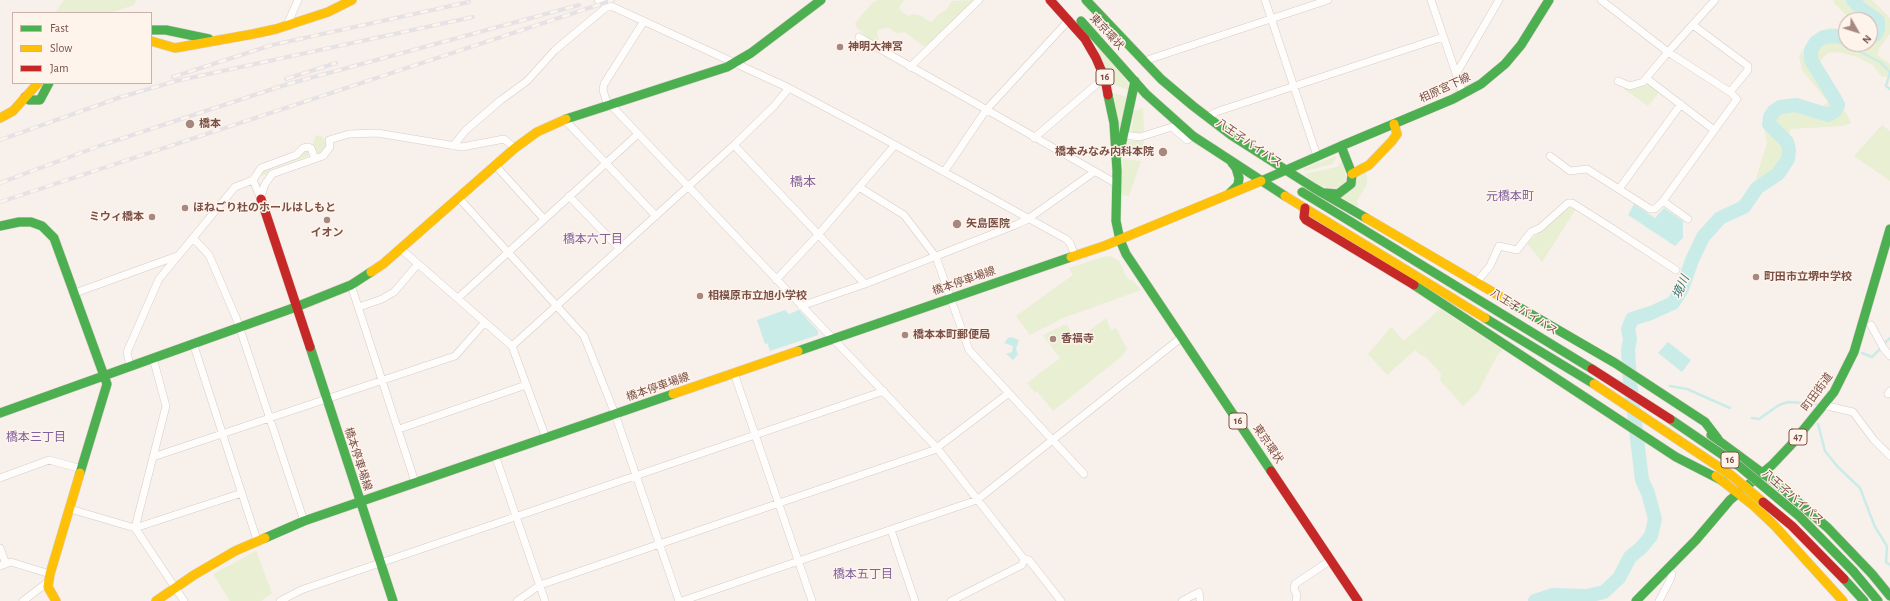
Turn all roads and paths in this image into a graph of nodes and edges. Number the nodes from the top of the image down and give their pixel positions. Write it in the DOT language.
graph roads {
  1 [pos="298,0"];
  2 [pos="352,0"];
  3 [pos="598,0"];
  4 [pos="821,0"];
  5 [pos="979,0"];
  6 [pos="1050,0"];
  7 [pos="1062,0"];
  8 [pos="1076,0"];
  9 [pos="1265,0"];
  10 [pos="1328,0"];
  11 [pos="1431,0"];
  12 [pos="1499,0"];
  13 [pos="1549,0"];
  14 [pos="1601,0"];
  15 [pos="1091,1"];
  16 [pos="1712,1"];
  17 [pos="609,6"];
  18 [pos="1271,19"];
  19 [pos="1069,20"];
  20 [pos="644,21"];
  21 [pos="286,25"];
  22 [pos="1693,25"];
  23 [pos="152,30"];
  24 [pos="166,30"];
  25 [pos="859,37"];
  26 [pos="1443,37"];
  27 [pos="224,39"];
  28 [pos="152,41"];
  29 [pos="175,48"];
  30 [pos="1668,52"];
  31 [pos="735,63"];
  32 [pos="1142,65"];
  33 [pos="910,67"];
  34 [pos="1456,74"];
  35 [pos="1646,78"];
  36 [pos="1105,79"];
  37 [pos="1135,81"];
  38 [pos="1618,81"];
  39 [pos="31,84"];
  40 [pos="37,84"];
  41 [pos="48,84"];
  42 [pos="1294,87"];
  43 [pos="789,88"];
  44 [pos="1730,92"];
  45 [pos="1463,94"];
  46 [pos="25,97"];
  47 [pos="609,104"];
  48 [pos="1680,104"];
  49 [pos="1181,108"];
  50 [pos="986,110"];
  51 [pos="0,118"];
  52 [pos="1208,118"];
  53 [pos="564,119"];
  54 [pos="1394,124"];
  55 [pos="1714,130"];
  56 [pos="638,134"];
  57 [pos="1124,136"];
  58 [pos="1193,136"];
  59 [pos="1034,138"];
  60 [pos="734,145"];
  61 [pos="895,145"];
  62 [pos="453,146"];
  63 [pos="1341,146"];
  64 [pos="515,148"];
  65 [pos="1317,156"];
  66 [pos="1550,156"];
  67 [pos="314,159"];
  68 [pos="1232,162"];
  69 [pos="606,163"];
  70 [pos="495,165"];
  71 [pos="1285,170"];
  72 [pos="1117,171"];
  73 [pos="944,172"];
  74 [pos="1094,172"];
  75 [pos="1271,173"];
  76 [pos="1352,174"];
  77 [pos="252,180"];
  78 [pos="1261,181"];
  79 [pos="1116,184"];
  80 [pos="688,187"];
  81 [pos="860,187"];
  82 [pos="1619,189"];
  83 [pos="1321,192"];
  84 [pos="1229,195"];
  85 [pos="569,196"];
  86 [pos="458,197"];
  87 [pos="261,199"];
  88 [pos="1663,201"];
  89 [pos="1305,208"];
  90 [pos="656,216"];
  91 [pos="1028,219"];
  92 [pos="1688,219"];
  93 [pos="544,220"];
  94 [pos="0,226"];
  95 [pos="1890,229"];
  96 [pos="818,235"];
  97 [pos="193,238"];
  98 [pos="1120,240"];
  99 [pos="401,249"];
  100 [pos="620,249"];
  101 [pos="509,252"];
  102 [pos="178,256"];
  103 [pos="1075,256"];
  104 [pos="936,257"];
  105 [pos="1419,262"];
  106 [pos="418,264"];
  107 [pos="1676,270"];
  108 [pos="776,280"];
  109 [pos="1476,283"];
  110 [pos="865,284"];
  111 [pos="351,285"];
  112 [pos="75,293"];
  113 [pos="458,298"];
  114 [pos="951,298"];
  115 [pos="1486,303"];
  116 [pos="557,305"];
  117 [pos="801,306"];
  118 [pos="296,307"];
  119 [pos="359,307"];
  120 [pos="1471,308"];
  121 [pos="485,322"];
  122 [pos="1871,325"];
  123 [pos="240,327"];
  124 [pos="1182,337"];
  125 [pos="833,339"];
  126 [pos="193,343"];
  127 [pos="512,346"];
  128 [pos="1890,356"];
  129 [pos="1604,357"];
  130 [pos="152,358"];
  131 [pos="130,366"];
  132 [pos="734,373"];
  133 [pos="104,375"];
  134 [pos="383,381"];
  135 [pos="526,385"];
  136 [pos="884,391"];
  137 [pos="1010,393"];
  138 [pos="326,400"];
  139 [pos="1823,405"];
  140 [pos="1605,411"];
  141 [pos="0,413"];
  142 [pos="615,414"];
  143 [pos="270,419"];
  144 [pos="398,429"];
  145 [pos="224,434"];
  146 [pos="755,435"];
  147 [pos="1652,436"];
  148 [pos="546,438"];
  149 [pos="1052,440"];
  150 [pos="1718,440"];
  151 [pos="937,448"];
  152 [pos="495,455"];
  153 [pos="1890,456"];
  154 [pos="153,457"];
  155 [pos="82,470"];
  156 [pos="1763,473"];
  157 [pos="1084,474"];
  158 [pos="636,476"];
  159 [pos="0,478"];
  160 [pos="415,482"];
  161 [pos="242,493"];
  162 [pos="1738,493"];
  163 [pos="977,500"];
  164 [pos="359,501"];
  165 [pos="778,503"];
  166 [pos="70,509"];
  167 [pos="516,517"];
  168 [pos="304,521"];
  169 [pos="135,528"];
  170 [pos="891,530"];
  171 [pos="257,540"];
  172 [pos="659,543"];
  173 [pos="1846,545"];
  174 [pos="0,548"];
  175 [pos="1024,559"];
  176 [pos="1331,560"];
  177 [pos="798,561"];
  178 [pos="380,564"];
  179 [pos="3,565"];
  180 [pos="1668,570"];
  181 [pos="49,578"];
  182 [pos="1890,582"];
  183 [pos="540,585"];
  184 [pos="175,587"];
  185 [pos="1890,596"];
  186 [pos="1200,600"];
  187 [pos="23,601"];
  188 [pos="56,601"];
  189 [pos="156,601"];
  190 [pos="184,601"];
  191 [pos="280,601"];
  192 [pos="393,601"];
  193 [pos="517,601"];
  194 [pos="545,601"];
  195 [pos="680,601"];
  196 [pos="812,601"];
  197 [pos="915,601"];
  198 [pos="951,601"];
  199 [pos="1061,601"];
  200 [pos="1182,601"];
  201 [pos="1296,601"];
  202 [pos="1358,601"];
  203 [pos="1636,601"];
  204 [pos="1659,601"];
  205 [pos="1843,601"];
  206 [pos="1864,601"];
  207 [pos="1878,601"];
  1 -- 21 [label="street"];
  2 -- 21 [label="main road"];
  3 -- 17 [label="street"];
  4 -- 31 [label="main road"];
  5 -- 33 [label="street"];
  6 -- 19 [label="main road, 16"];
  7 -- 37 [label="main road, 東京環状 / 16"];
  8 -- 32 [label="main road, 東京環状 / 16"];
  9 -- 18 [label="street"];
  10 -- 18 [label="street"];
  11 -- 26 [label="street"];
  12 -- 34 [label="street"];
  13 -- 45 [label="main road, 相原宮下線"];
  14 -- 30 [label="street"];
  15 -- 32 [label="main road, 16"];
  16 -- 22 [label="street"];
  17 -- 20 [label="street"];
  17 -- 62 [label="street"];
  18 -- 32 [label="street"];
  18 -- 42 [label="street"];
  19 -- 36 [label="main road, 16"];
  19 -- 50 [label="street"];
  20 -- 31 [label="street"];
  20 -- 47 [label="street"];
  21 -- 27 [label="main road"];
  22 -- 30 [label="street"];
  22 -- 44 [label="street"];
  23 -- 24 [label="main road"];
  24 -- 27 [label="main road"];
  24 -- 29 [label="main road"];
  25 -- 33 [label="street"];
  26 -- 34 [label="street"];
  26 -- 42 [label="street"];
  27 -- 29 [label="main road"];
  28 -- 29 [label="main road"];
  30 -- 35 [label="street"];
  30 -- 44 [label="street"];
  31 -- 43 [label="street"];
  31 -- 47 [label="main road"];
  32 -- 49 [label="main road, 16"];
  32 -- 52 [label="main road, 16"];
  33 -- 50 [label="street"];
  34 -- 45 [label="street"];
  35 -- 38 [label="street"];
  35 -- 48 [label="street"];
  36 -- 59 [label="street"];
  36 -- 72 [label="main road, 16"];
  37 -- 57 [label="main road, 16"];
  37 -- 58 [label="main road, 八王子バイパス / 16"];
  39 -- 46 [label="main road"];
  40 -- 46 [label="main road"];
  41 -- 46 [label="main road"];
  42 -- 52 [label="street"];
  42 -- 65 [label="street"];
  43 -- 60 [label="street"];
  43 -- 61 [label="street"];
  44 -- 55 [label="street"];
  45 -- 54 [label="main road, 相原宮下線"];
  46 -- 51 [label="main road"];
  47 -- 53 [label="main road"];
  47 -- 56 [label="street"];
  48 -- 55 [label="street"];
  48 -- 82 [label="street"];
  50 -- 59 [label="street"];
  50 -- 73 [label="street"];
  52 -- 71 [label="main road, 16"];
  53 -- 64 [label="main road"];
  53 -- 69 [label="street"];
  54 -- 63 [label="main road, 相原宮下線"];
  54 -- 76 [label="main road"];
  55 -- 88 [label="street"];
  56 -- 69 [label="street"];
  56 -- 80 [label="street"];
  57 -- 58 [label="street"];
  57 -- 72 [label="main road, 16"];
  58 -- 68 [label="main road, 八王子バイパス / 16"];
  59 -- 74 [label="street"];
  60 -- 80 [label="street"];
  60 -- 96 [label="street"];
  61 -- 73 [label="street"];
  61 -- 81 [label="street"];
  62 -- 64 [label="street"];
  62 -- 67 [label="street"];
  63 -- 65 [label="main road, 相原宮下線"];
  63 -- 76 [label="main road"];
  64 -- 70 [label="main road"];
  65 -- 71 [label="main road, 相原宮下線"];
  66 -- 82 [label="street"];
  67 -- 77 [label="street"];
  67 -- 87 [label="street"];
  68 -- 78 [label="main road, 八王子バイパス / 16"];
  68 -- 84 [label="main road"];
  69 -- 85 [label="street"];
  69 -- 90 [label="street"];
  70 -- 86 [label="main road"];
  70 -- 93 [label="street"];
  71 -- 75 [label="main road, 橋本停車場線"];
  71 -- 83 [label="main road, 16"];
  72 -- 79 [label="main road, 16"];
  73 -- 91 [label="street"];
  74 -- 79 [label="street"];
  74 -- 91 [label="street"];
  75 -- 78 [label="main road, 橋本停車場線"];
  75 -- 105 [label="main road, 八王子バイパス / 16"];
  76 -- 83 [label="main road"];
  77 -- 87 [label="street"];
  77 -- 97 [label="street"];
  78 -- 84 [label="main road, 橋本停車場線"];
  78 -- 89 [label="main road, 八王子バイパス / 16"];
  79 -- 98 [label="main road, 16"];
  80 -- 90 [label="street"];
  80 -- 108 [label="street"];
  81 -- 96 [label="street"];
  81 -- 104 [label="street"];
  82 -- 88 [label="street"];
  83 -- 105 [label="main road, 16"];
  83 -- 109 [label="main road, 16"];
  84 -- 98 [label="main road, 橋本停車場線"];
  85 -- 93 [label="street"];
  85 -- 100 [label="street"];
  86 -- 99 [label="main road"];
  86 -- 101 [label="street"];
  87 -- 118 [label="main road, 橋本停車場線"];
  88 -- 92 [label="street"];
  89 -- 120 [label="main road, 八王子バイパス / 16"];
  89 -- 140 [label="main road, 16"];
  90 -- 100 [label="street"];
  91 -- 103 [label="street"];
  91 -- 104 [label="street"];
  93 -- 101 [label="street"];
  94 -- 112 [label="main road"];
  95 -- 139 [label="main road, 町田街道 / 47"];
  96 -- 108 [label="street"];
  96 -- 110 [label="street"];
  97 -- 102 [label="street"];
  97 -- 123 [label="street"];
  98 -- 103 [label="main road, 橋本停車場線"];
  98 -- 124 [label="main road, 東京環状 / 16"];
  99 -- 106 [label="street"];
  99 -- 111 [label="main road"];
  100 -- 116 [label="street"];
  101 -- 113 [label="street"];
  101 -- 116 [label="street"];
  102 -- 112 [label="street"];
  102 -- 131 [label="street"];
  103 -- 114 [label="main road, 橋本停車場線"];
  104 -- 110 [label="street"];
  104 -- 114 [label="street"];
  105 -- 115 [label="main road, 八王子バイパス / 16"];
  106 -- 113 [label="street"];
  106 -- 119 [label="street"];
  107 -- 109 [label="street"];
  108 -- 117 [label="street"];
  109 -- 129 [label="main road, 16"];
  110 -- 117 [label="street"];
  111 -- 118 [label="main road"];
  111 -- 119 [label="street"];
  112 -- 133 [label="main road"];
  113 -- 121 [label="street"];
  114 -- 125 [label="main road, 橋本停車場線"];
  114 -- 137 [label="street"];
  115 -- 150 [label="main road, 16"];
  115 -- 207 [label="main road, 八王子バイパス / 16, bridge"];
  116 -- 127 [label="street"];
  116 -- 142 [label="street"];
  117 -- 125 [label="street"];
  118 -- 123 [label="main road"];
  118 -- 138 [label="main road, 橋本停車場線"];
  119 -- 134 [label="street"];
  120 -- 147 [label="main road, 16"];
  120 -- 206 [label="main road, 八王子バイパス / 16, bridge"];
  121 -- 127 [label="street"];
  121 -- 134 [label="street"];
  122 -- 128 [label="street"];
  123 -- 126 [label="main road"];
  123 -- 143 [label="street"];
  124 -- 149 [label="street"];
  124 -- 176 [label="main road, 東京環状 / 16"];
  125 -- 132 [label="main road, 橋本停車場線"];
  125 -- 136 [label="street"];
  126 -- 130 [label="main road"];
  126 -- 145 [label="street"];
  127 -- 135 [label="street"];
  129 -- 140 [label="street"];
  129 -- 150 [label="main road, 16"];
  130 -- 131 [label="main road"];
  130 -- 154 [label="street"];
  131 -- 133 [label="main road"];
  132 -- 142 [label="main road, 橋本停車場線"];
  132 -- 146 [label="street"];
  133 -- 141 [label="main road"];
  133 -- 155 [label="main road"];
  134 -- 138 [label="street"];
  134 -- 144 [label="street"];
  135 -- 144 [label="street"];
  135 -- 148 [label="street"];
  136 -- 146 [label="street"];
  136 -- 151 [label="street"];
  137 -- 149 [label="street"];
  137 -- 151 [label="street"];
  138 -- 143 [label="street"];
  138 -- 164 [label="main road, 橋本停車場線"];
  139 -- 153 [label="street"];
  139 -- 156 [label="main road, 町田街道 / 47"];
  140 -- 147 [label="main road, 16"];
  142 -- 148 [label="main road, 橋本停車場線"];
  142 -- 158 [label="street"];
  143 -- 145 [label="street"];
  143 -- 168 [label="street"];
  144 -- 160 [label="street"];
  145 -- 154 [label="street"];
  145 -- 161 [label="street"];
  146 -- 158 [label="street"];
  146 -- 165 [label="street"];
  147 -- 162 [label="main road, 16"];
  148 -- 152 [label="main road, 橋本停車場線"];
  149 -- 157 [label="street"];
  149 -- 163 [label="street"];
  150 -- 156 [label="main road, 16"];
  151 -- 163 [label="street"];
  151 -- 165 [label="street"];
  152 -- 160 [label="main road, 橋本停車場線"];
  152 -- 167 [label="street"];
  154 -- 169 [label="street"];
  155 -- 159 [label="street"];
  155 -- 166 [label="main road"];
  156 -- 162 [label="main road, 町田街道 / 47"];
  156 -- 173 [label="main road, 16"];
  158 -- 167 [label="street"];
  158 -- 172 [label="street"];
  160 -- 164 [label="main road, 橋本停車場線"];
  161 -- 169 [label="street"];
  161 -- 171 [label="street"];
  162 -- 180 [label="main road, 町田街道 / 47"];
  162 -- 205 [label="main road, 16"];
  163 -- 170 [label="street"];
  163 -- 175 [label="street"];
  164 -- 168 [label="main road"];
  164 -- 178 [label="main road"];
  165 -- 172 [label="street"];
  165 -- 177 [label="street"];
  166 -- 169 [label="street"];
  166 -- 181 [label="main road"];
  167 -- 178 [label="street"];
  167 -- 183 [label="street"];
  168 -- 171 [label="main road"];
  169 -- 184 [label="street"];
  170 -- 177 [label="street"];
  170 -- 197 [label="street"];
  171 -- 184 [label="main road"];
  172 -- 183 [label="street"];
  172 -- 195 [label="street"];
  173 -- 182 [label="main road"];
  173 -- 185 [label="main road, 16"];
  174 -- 179 [label="street"];
  175 -- 198 [label="street"];
  175 -- 199 [label="street"];
  176 -- 201 [label="street"];
  176 -- 202 [label="main road, 東京環状 / 16"];
  177 -- 195 [label="street"];
  177 -- 196 [label="street"];
  178 -- 191 [label="street"];
  178 -- 192 [label="main road"];
  179 -- 181 [label="street"];
  180 -- 203 [label="main road, 町田街道 / 47"];
  180 -- 204 [label="street"];
  181 -- 187 [label="street"];
  181 -- 188 [label="main road"];
  183 -- 193 [label="street"];
  183 -- 194 [label="street"];
  184 -- 189 [label="main road"];
  184 -- 190 [label="street"];
  186 -- 200 [label="street"];
}
